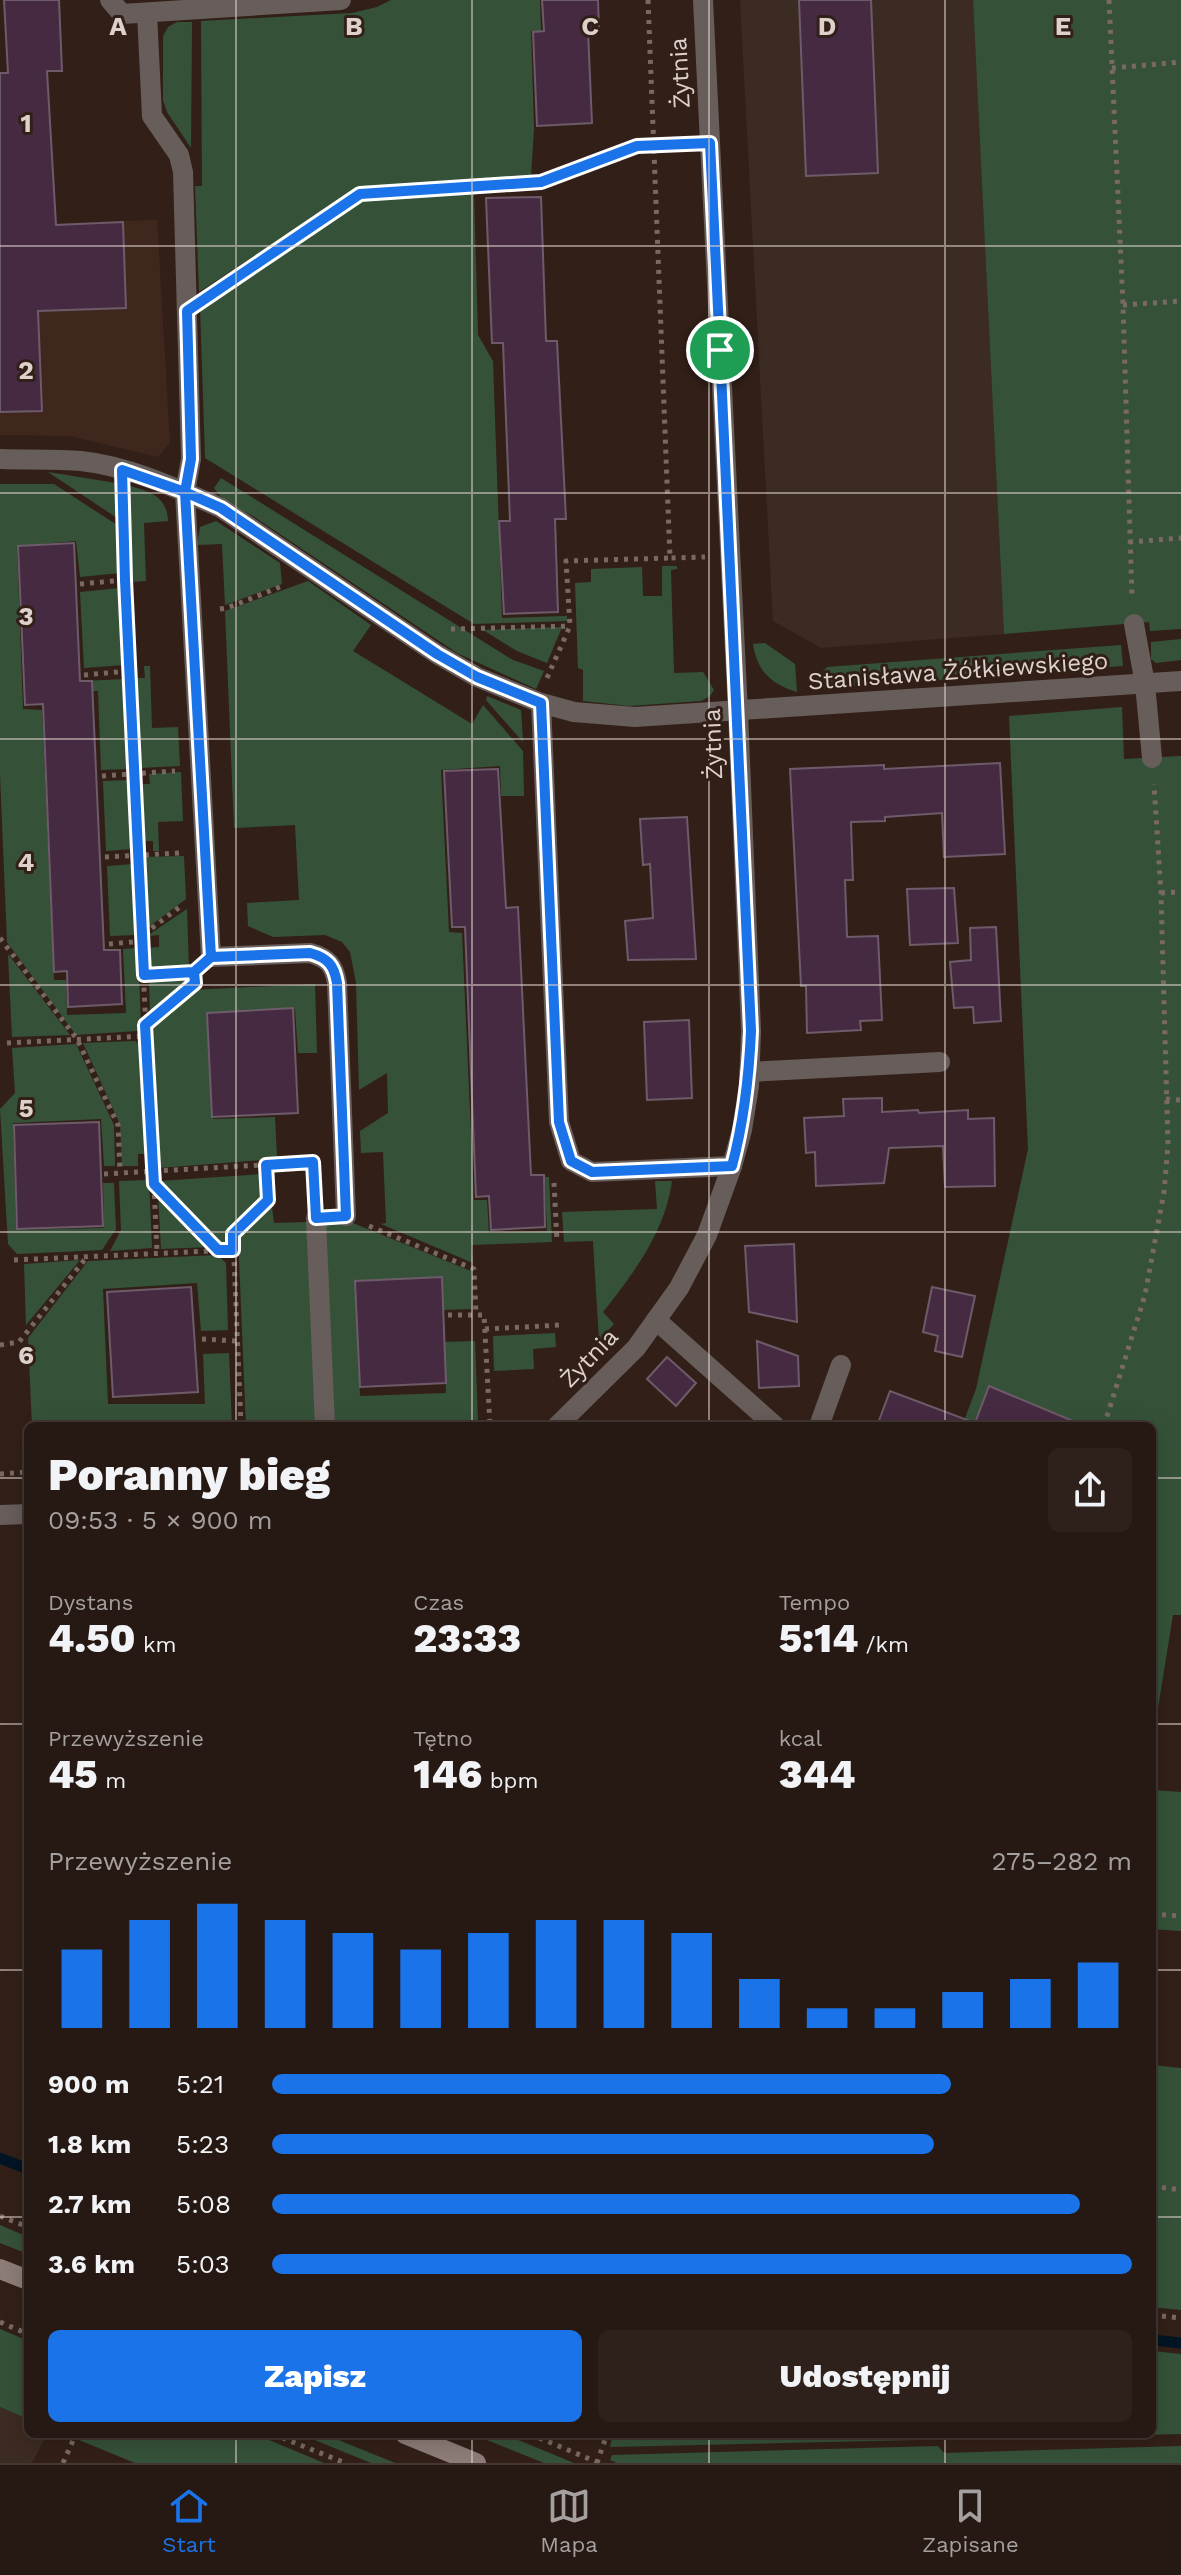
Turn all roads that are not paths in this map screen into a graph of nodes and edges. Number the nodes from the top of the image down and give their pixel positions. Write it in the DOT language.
graph roads {
  1 [pos="110,0"];
  2 [pos="341,0"];
  3 [pos="703,0"];
  4 [pos="147,13"];
  5 [pos="0,459"];
  6 [pos="185,492"];
  7 [pos="1134,624"];
  8 [pos="1181,681"];
  9 [pos="1145,684"];
  10 [pos="541,703"];
  11 [pos="738,712"];
  12 [pos="1152,758"];
  13 [pos="940,1062"];
  14 [pos="749,1072"];
  15 [pos="732,1166"];
  16 [pos="346,1216"];
  17 [pos="316,1218"];
  18 [pos="656,1320"];
  19 [pos="841,1365"];
  20 [pos="325,1422"];
  21 [pos="561,1422"];
  22 [pos="771,1422"];
  23 [pos="820,1422"];
  24 [pos="24,1514"];
  25 [pos="0,1515"];
  26 [pos="0,2269"];
  27 [pos="24,2278"];
  28 [pos="415,2438"];
  29 [pos="476,2463"];
  1 -- 4 [label="street"];
  2 -- 4 [label="street"];
  3 -- 11 [label="street, Żytnia"];
  4 -- 6 [label="street"];
  5 -- 6 [label="street, Stanisława Żółkiewskiego"];
  6 -- 10 [label="street, Stanisława Żółkiewskiego"];
  6 -- 16 [label="street"];
  7 -- 9 [label="street"];
  8 -- 9 [label="street, Stanisława Żółkiewskiego"];
  9 -- 11 [label="street, Stanisława Żółkiewskiego"];
  9 -- 12 [label="street"];
  10 -- 11 [label="street, Stanisława Żółkiewskiego"];
  10 -- 15 [label="street"];
  11 -- 14 [label="street, Żytnia"];
  13 -- 14 [label="street"];
  14 -- 15 [label="street, Żytnia"];
  15 -- 18 [label="street, Żytnia"];
  17 -- 20 [label="street"];
  18 -- 21 [label="street, Żytnia"];
  18 -- 22 [label="street"];
  19 -- 23 [label="street"];
  24 -- 25 [label="street"];
  26 -- 27 [label="main road"];
  28 -- 29 [label="main road"];
}
